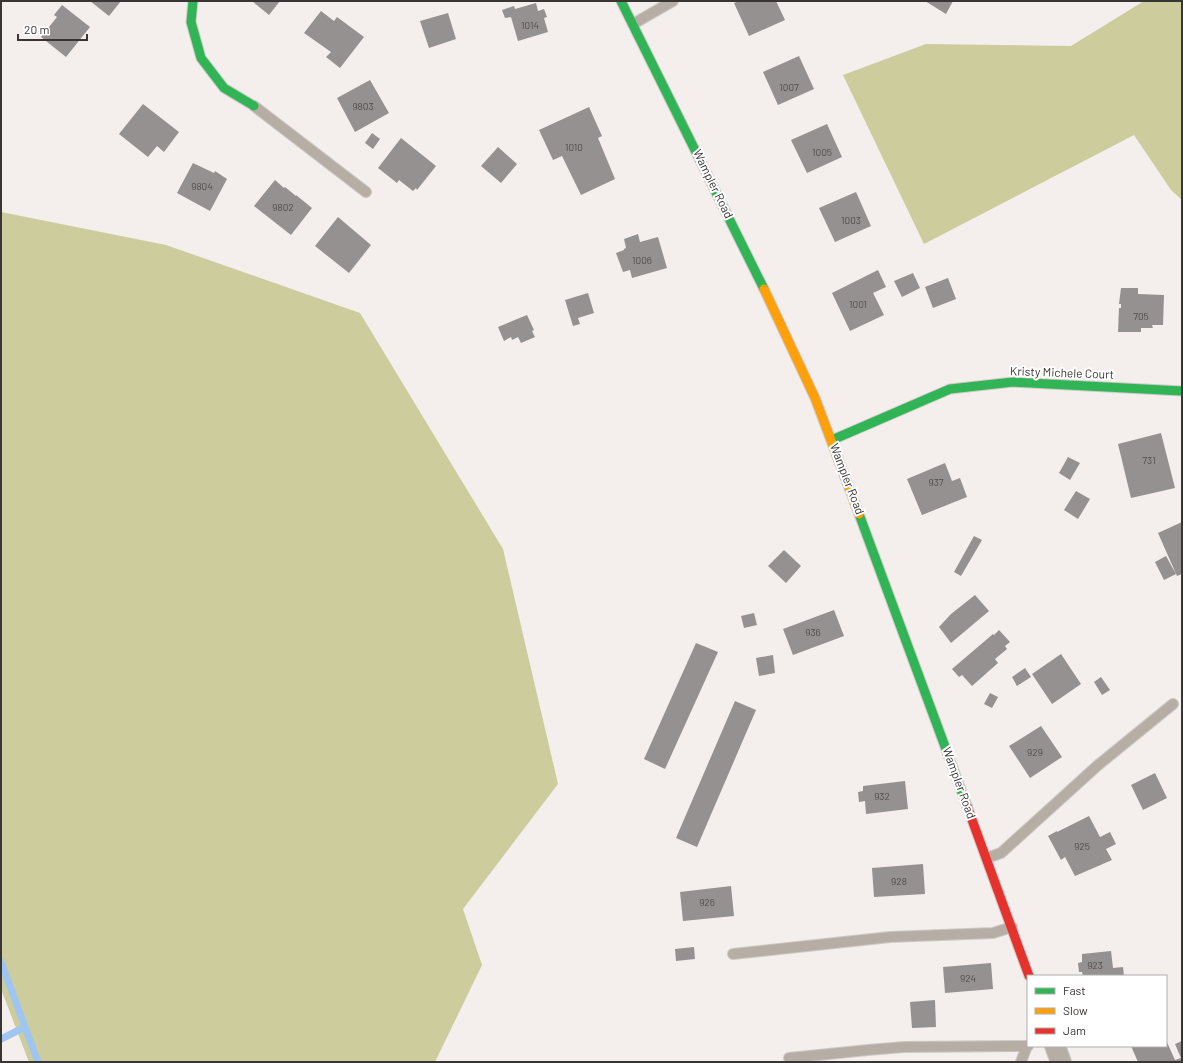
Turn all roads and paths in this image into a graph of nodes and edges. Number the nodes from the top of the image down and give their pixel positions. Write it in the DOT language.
graph roads {
  1 [pos="193,1"];
  2 [pos="621,1"];
  3 [pos="674,1"];
  4 [pos="633,24"];
  5 [pos="254,106"];
  6 [pos="366,192"];
  7 [pos="1182,391"];
  8 [pos="832,440"];
  9 [pos="1173,704"];
  10 [pos="987,858"];
  11 [pos="1012,927"];
  12 [pos="733,954"];
  13 [pos="1029,975"];
  14 [pos="1027,1046"];
  15 [pos="1055,1047"];
  16 [pos="789,1058"];
  17 [pos="1021,1062"];
  18 [pos="1061,1062"];
  1 -- 5 [label="street"];
  2 -- 4 [label="street, Wampler Road"];
  3 -- 4 [label="lane"];
  4 -- 8 [label="street, Wampler Road"];
  5 -- 6 [label="lane"];
  7 -- 8 [label="street, Kristy Michele Court"];
  8 -- 10 [label="street, Wampler Road"];
  9 -- 10 [label="lane"];
  10 -- 11 [label="street, Wampler Road"];
  11 -- 12 [label="lane"];
  11 -- 13 [label="street, Wampler Road"];
  14 -- 16 [label="lane"];
  14 -- 17 [label="lane"];
  15 -- 18 [label="street"];
}
